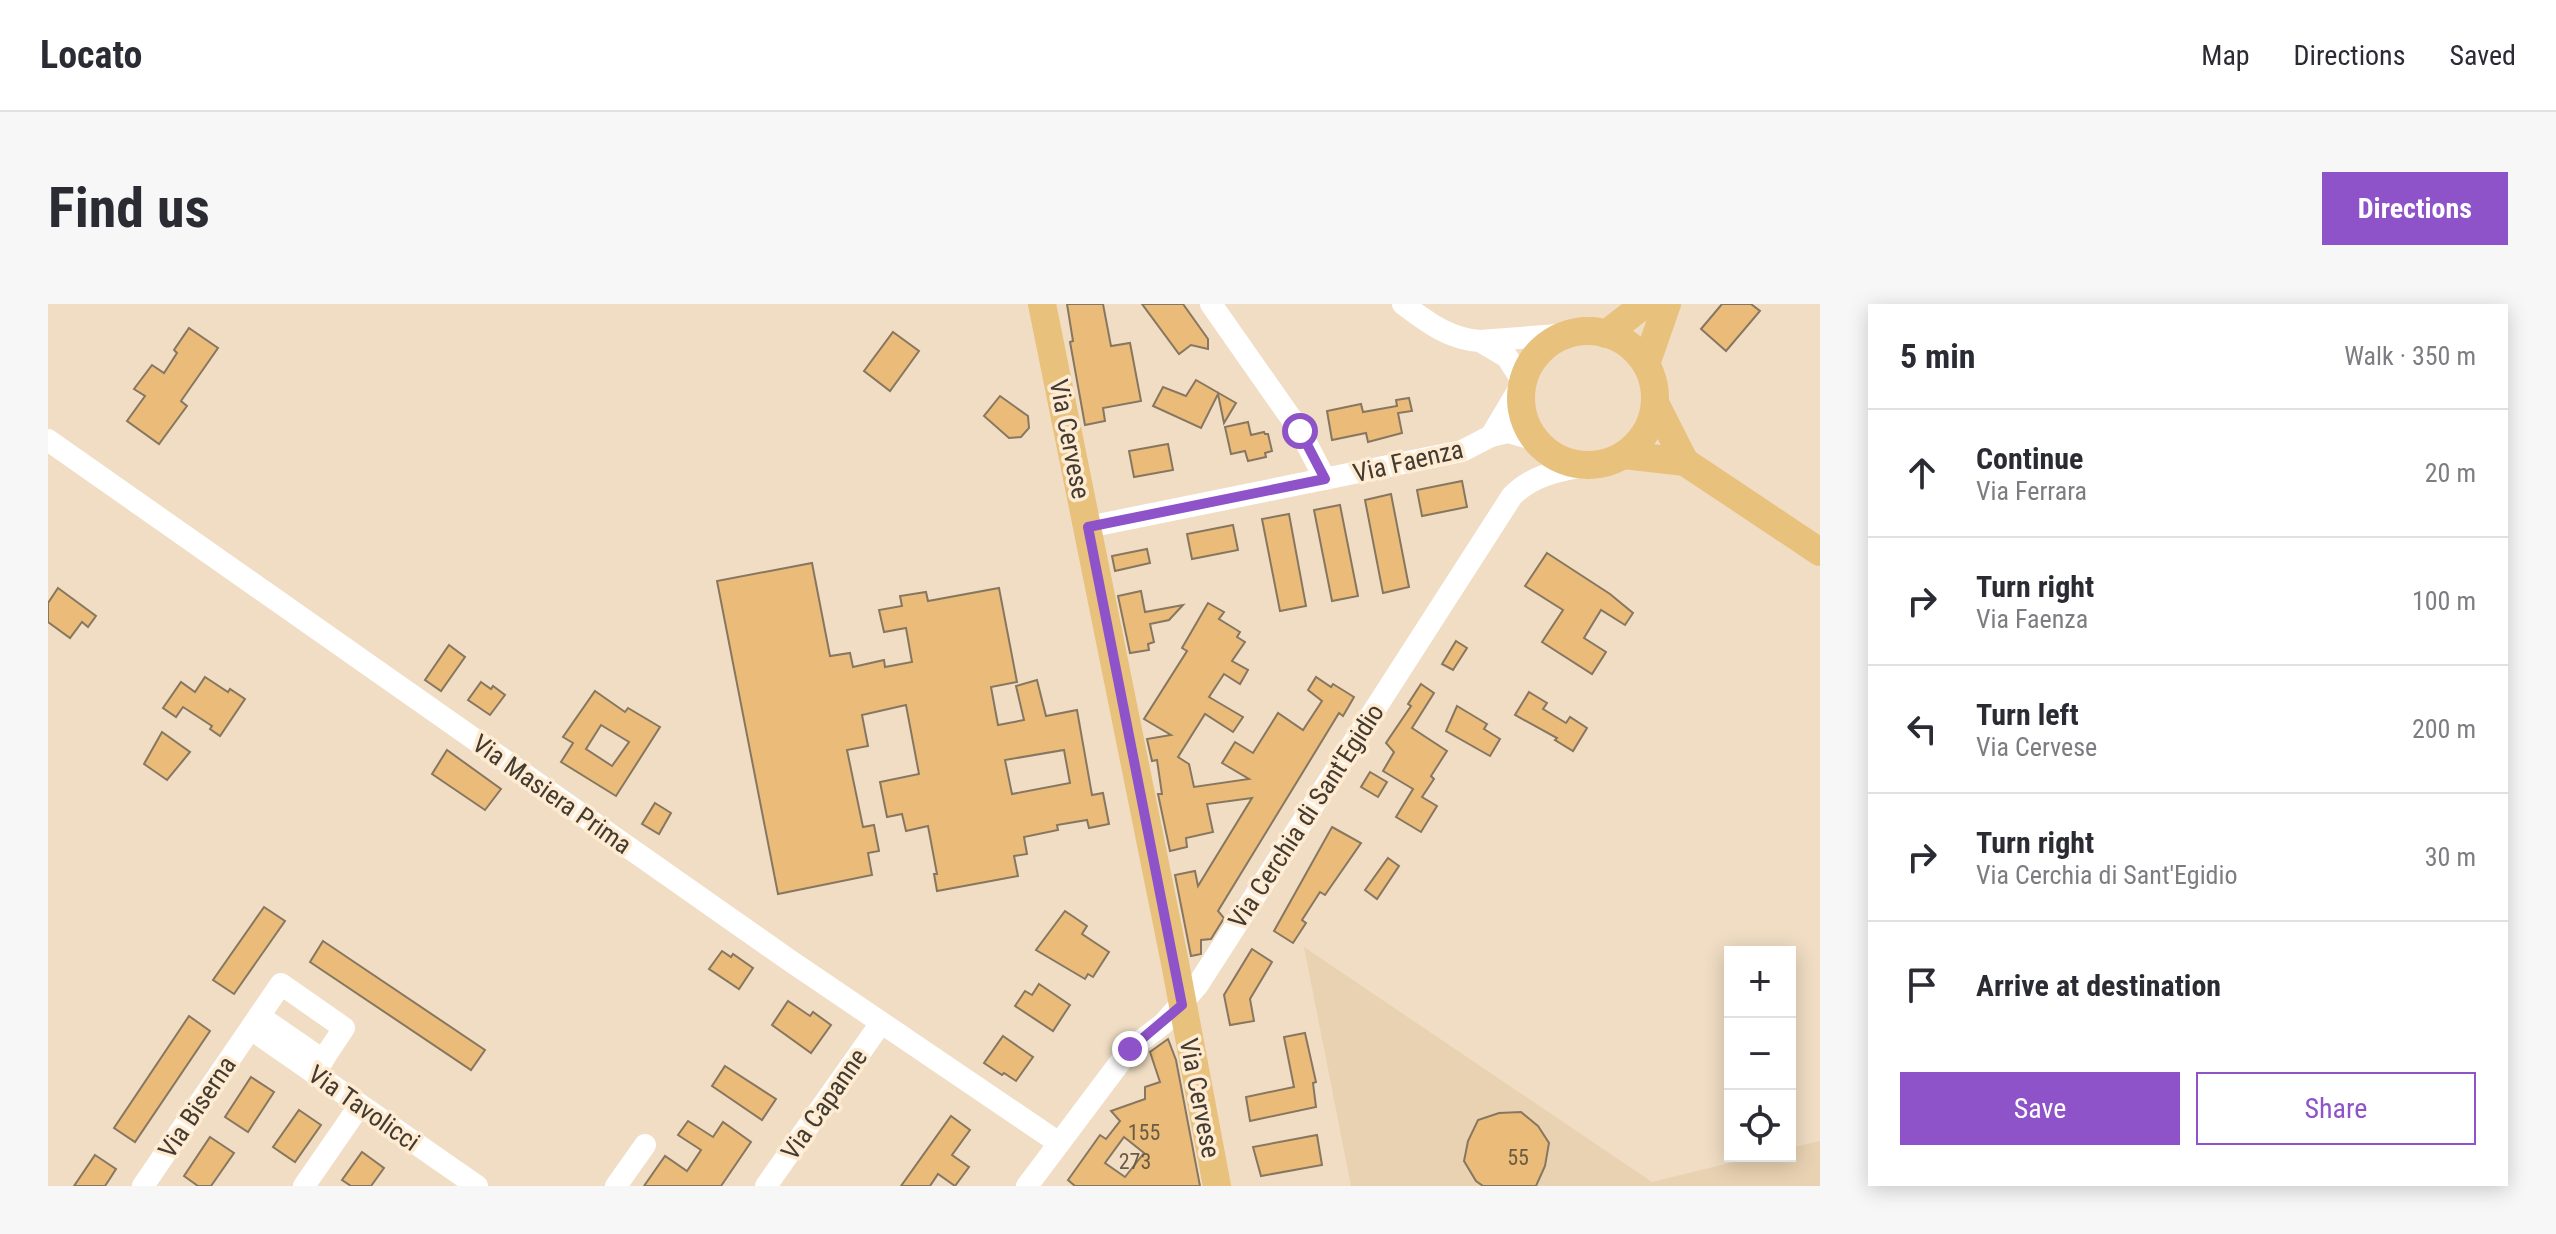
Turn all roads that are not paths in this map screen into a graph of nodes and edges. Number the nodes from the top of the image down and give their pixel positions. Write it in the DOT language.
graph roads {
  1 [pos="1042,304"];
  2 [pos="1211,304"];
  3 [pos="1403,304"];
  4 [pos="1645,304"];
  5 [pos="1667,304"];
  6 [pos="1571,334"];
  7 [pos="1606,334"];
  8 [pos="1480,341"];
  9 [pos="1646,364"];
  10 [pos="1523,382"];
  11 [pos="1655,403"];
  12 [pos="1491,436"];
  13 [pos="48,440"];
  14 [pos="1536,440"];
  15 [pos="1624,455"];
  16 [pos="1685,462"];
  17 [pos="1588,465"];
  18 [pos="1325,479"];
  19 [pos="1088,527"];
  20 [pos="1820,552"];
  21 [pos="1182,1005"];
  22 [pos="255,1023"];
  23 [pos="881,1023"];
  24 [pos="318,1066"];
  25 [pos="360,1105"];
  26 [pos="1059,1143"];
  27 [pos="645,1145"];
  28 [pos="143,1186"];
  29 [pos="304,1186"];
  30 [pos="475,1186"];
  31 [pos="616,1186"];
  32 [pos="766,1186"];
  33 [pos="1027,1186"];
  34 [pos="1217,1186"];
  1 -- 19 [label="main road, Via Cervese"];
  2 -- 18 [label="street"];
  3 -- 8 [label="street"];
  4 -- 7 [label="main road"];
  5 -- 9 [label="main road"];
  6 -- 7 [label="main road"];
  6 -- 8 [label="street"];
  6 -- 10 [label="main road"];
  7 -- 9 [label="main road"];
  8 -- 10 [label="street"];
  9 -- 11 [label="main road"];
  10 -- 12 [label="street"];
  10 -- 14 [label="main road"];
  11 -- 15 [label="main road"];
  11 -- 16 [label="main road"];
  12 -- 14 [label="street"];
  12 -- 18 [label="street, Via Faenza"];
  13 -- 23 [label="street, Via Masiera Prima"];
  14 -- 17 [label="main road"];
  15 -- 16 [label="main road"];
  15 -- 17 [label="main road"];
  16 -- 20 [label="main road"];
  17 -- 21 [label="street, Via Cerchia di Sant'Egidio"];
  18 -- 19 [label="street, Via Faenza"];
  19 -- 21 [label="main road, Via Cervese"];
  21 -- 26 [label="street, Via Cerchia di Sant'Egidio"];
  21 -- 34 [label="main road, Via Cervese"];
  22 -- 24 [label="street, Via Tavolicci"];
  22 -- 24 [label="street, Via Biserna"];
  22 -- 28 [label="street, Via Biserna"];
  23 -- 26 [label="street, Via Masiera Prima"];
  23 -- 32 [label="street, Via Capanne"];
  24 -- 25 [label="street, Via Tavolicci"];
  25 -- 29 [label="street"];
  25 -- 30 [label="street, Via Tavolicci"];
  26 -- 33 [label="street, Via Cerchia di Sant'Egidio"];
  27 -- 31 [label="street"];
}
